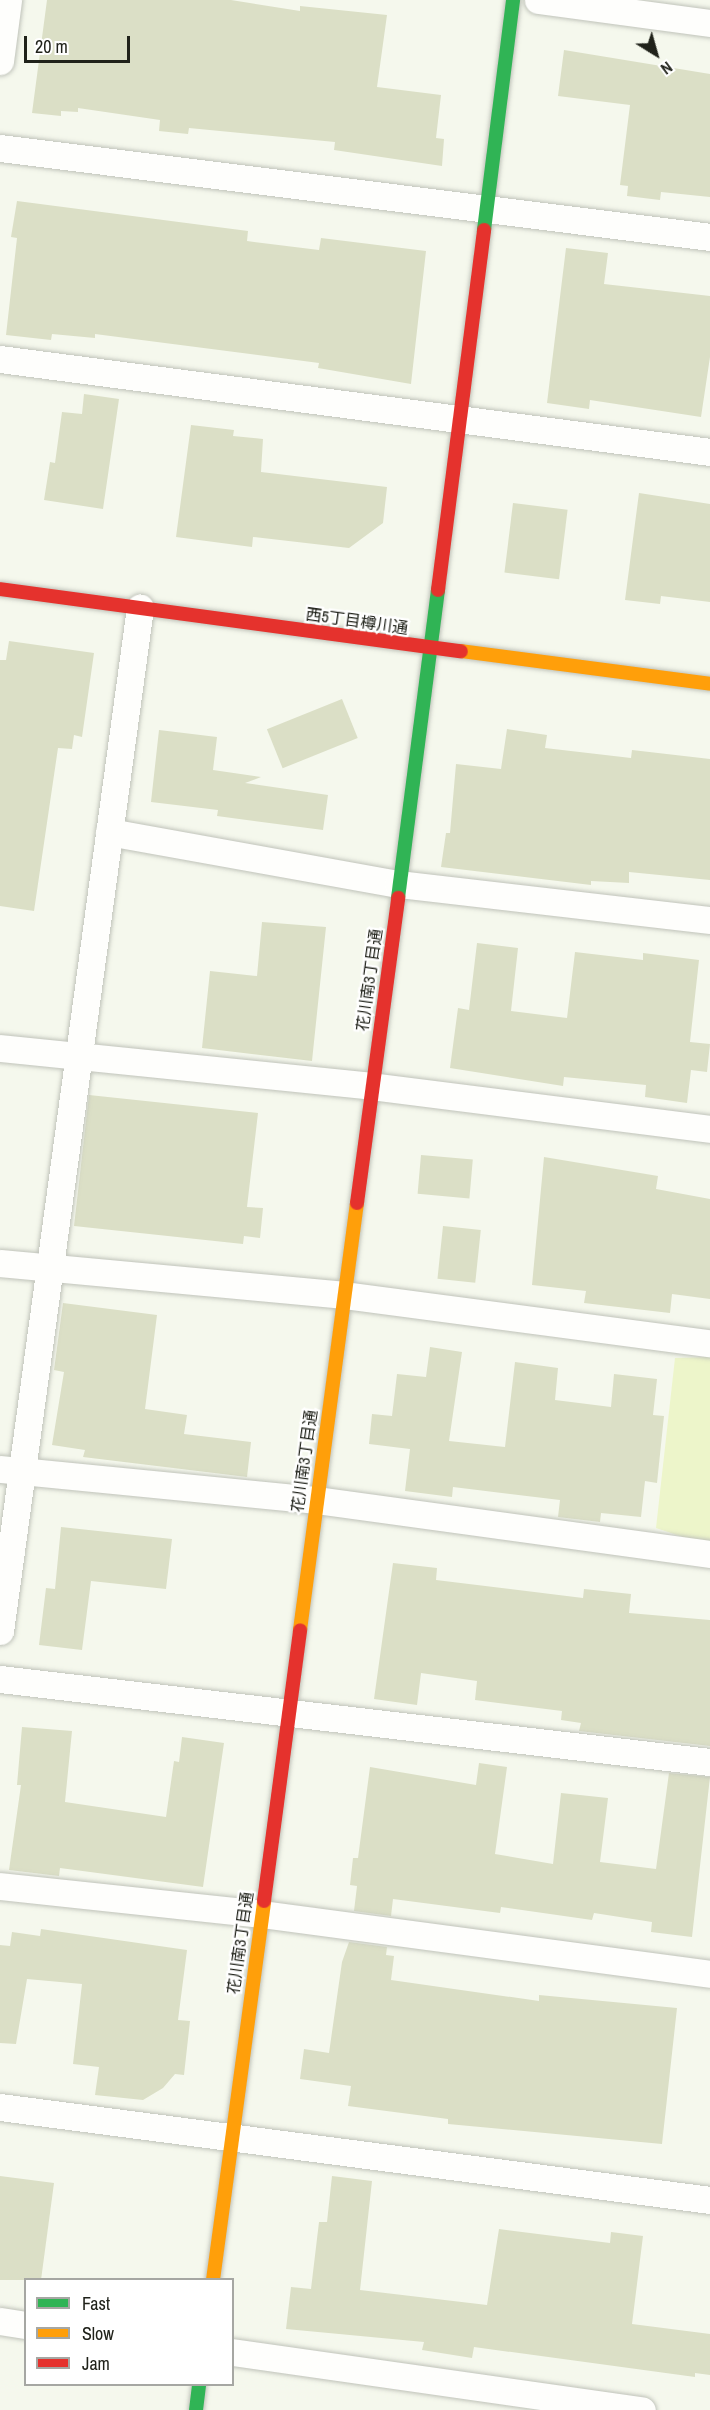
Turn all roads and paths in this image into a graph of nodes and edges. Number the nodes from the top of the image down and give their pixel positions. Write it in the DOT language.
graph roads {
  1 [pos="8,0"];
  2 [pos="513,0"];
  3 [pos="538,0"];
  4 [pos="710,22"];
  5 [pos="0,61"];
  6 [pos="0,148"];
  7 [pos="487,207"];
  8 [pos="710,237"];
  9 [pos="0,359"];
  10 [pos="460,418"];
  11 [pos="710,452"];
  12 [pos="0,589"];
  13 [pos="140,609"];
  14 [pos="432,648"];
  15 [pos="710,684"];
  16 [pos="109,832"];
  17 [pos="398,884"];
  18 [pos="710,920"];
  19 [pos="0,1048"];
  20 [pos="78,1058"];
  21 [pos="371,1086"];
  22 [pos="710,1129"];
  23 [pos="0,1263"];
  24 [pos="50,1270"];
  25 [pos="343,1295"];
  26 [pos="710,1343"];
  27 [pos="11,1471"];
  28 [pos="316,1500"];
  29 [pos="710,1554"];
  30 [pos="0,1631"];
  31 [pos="0,1679"];
  32 [pos="288,1710"];
  33 [pos="710,1762"];
  34 [pos="0,1886"];
  35 [pos="261,1914"];
  36 [pos="710,1974"];
  37 [pos="0,2107"];
  38 [pos="231,2138"];
  39 [pos="710,2200"];
  40 [pos="213,2278"];
  41 [pos="0,2321"];
  42 [pos="24,2325"];
  43 [pos="234,2352"];
  44 [pos="199,2386"];
  45 [pos="196,2410"];
  46 [pos="642,2410"];
  1 -- 5 [label="street"];
  2 -- 7 [label="street, 花川南3丁目通"];
  3 -- 4 [label="street"];
  6 -- 7 [label="street"];
  7 -- 8 [label="street"];
  7 -- 10 [label="street, 花川南3丁目通"];
  9 -- 10 [label="street"];
  10 -- 11 [label="street"];
  10 -- 14 [label="street, 花川南3丁目通"];
  12 -- 13 [label="street, 西5丁目樽川通"];
  13 -- 14 [label="street, 西5丁目樽川通"];
  13 -- 16 [label="street"];
  14 -- 15 [label="street, 西5丁目樽川通"];
  14 -- 17 [label="street, 花川南3丁目通"];
  16 -- 17 [label="street"];
  16 -- 20 [label="street"];
  17 -- 18 [label="street"];
  17 -- 21 [label="street, 花川南3丁目通"];
  19 -- 20 [label="street"];
  20 -- 21 [label="street"];
  20 -- 24 [label="street"];
  21 -- 22 [label="street"];
  21 -- 25 [label="street, 花川南3丁目通"];
  23 -- 24 [label="street"];
  24 -- 25 [label="street"];
  24 -- 27 [label="street"];
  25 -- 26 [label="street"];
  25 -- 28 [label="street, 花川南3丁目通"];
  27 -- 28 [label="street"];
  27 -- 30 [label="street"];
  28 -- 29 [label="street"];
  28 -- 32 [label="street, 花川南3丁目通"];
  31 -- 32 [label="street"];
  32 -- 33 [label="street"];
  32 -- 35 [label="street, 花川南3丁目通"];
  34 -- 35 [label="street"];
  35 -- 36 [label="street"];
  35 -- 38 [label="street, 花川南3丁目通"];
  37 -- 38 [label="street"];
  38 -- 39 [label="street"];
  38 -- 40 [label="street, 花川南3丁目通"];
  41 -- 42 [label="street"];
  43 -- 46 [label="street"];
  44 -- 45 [label="street"];
}
